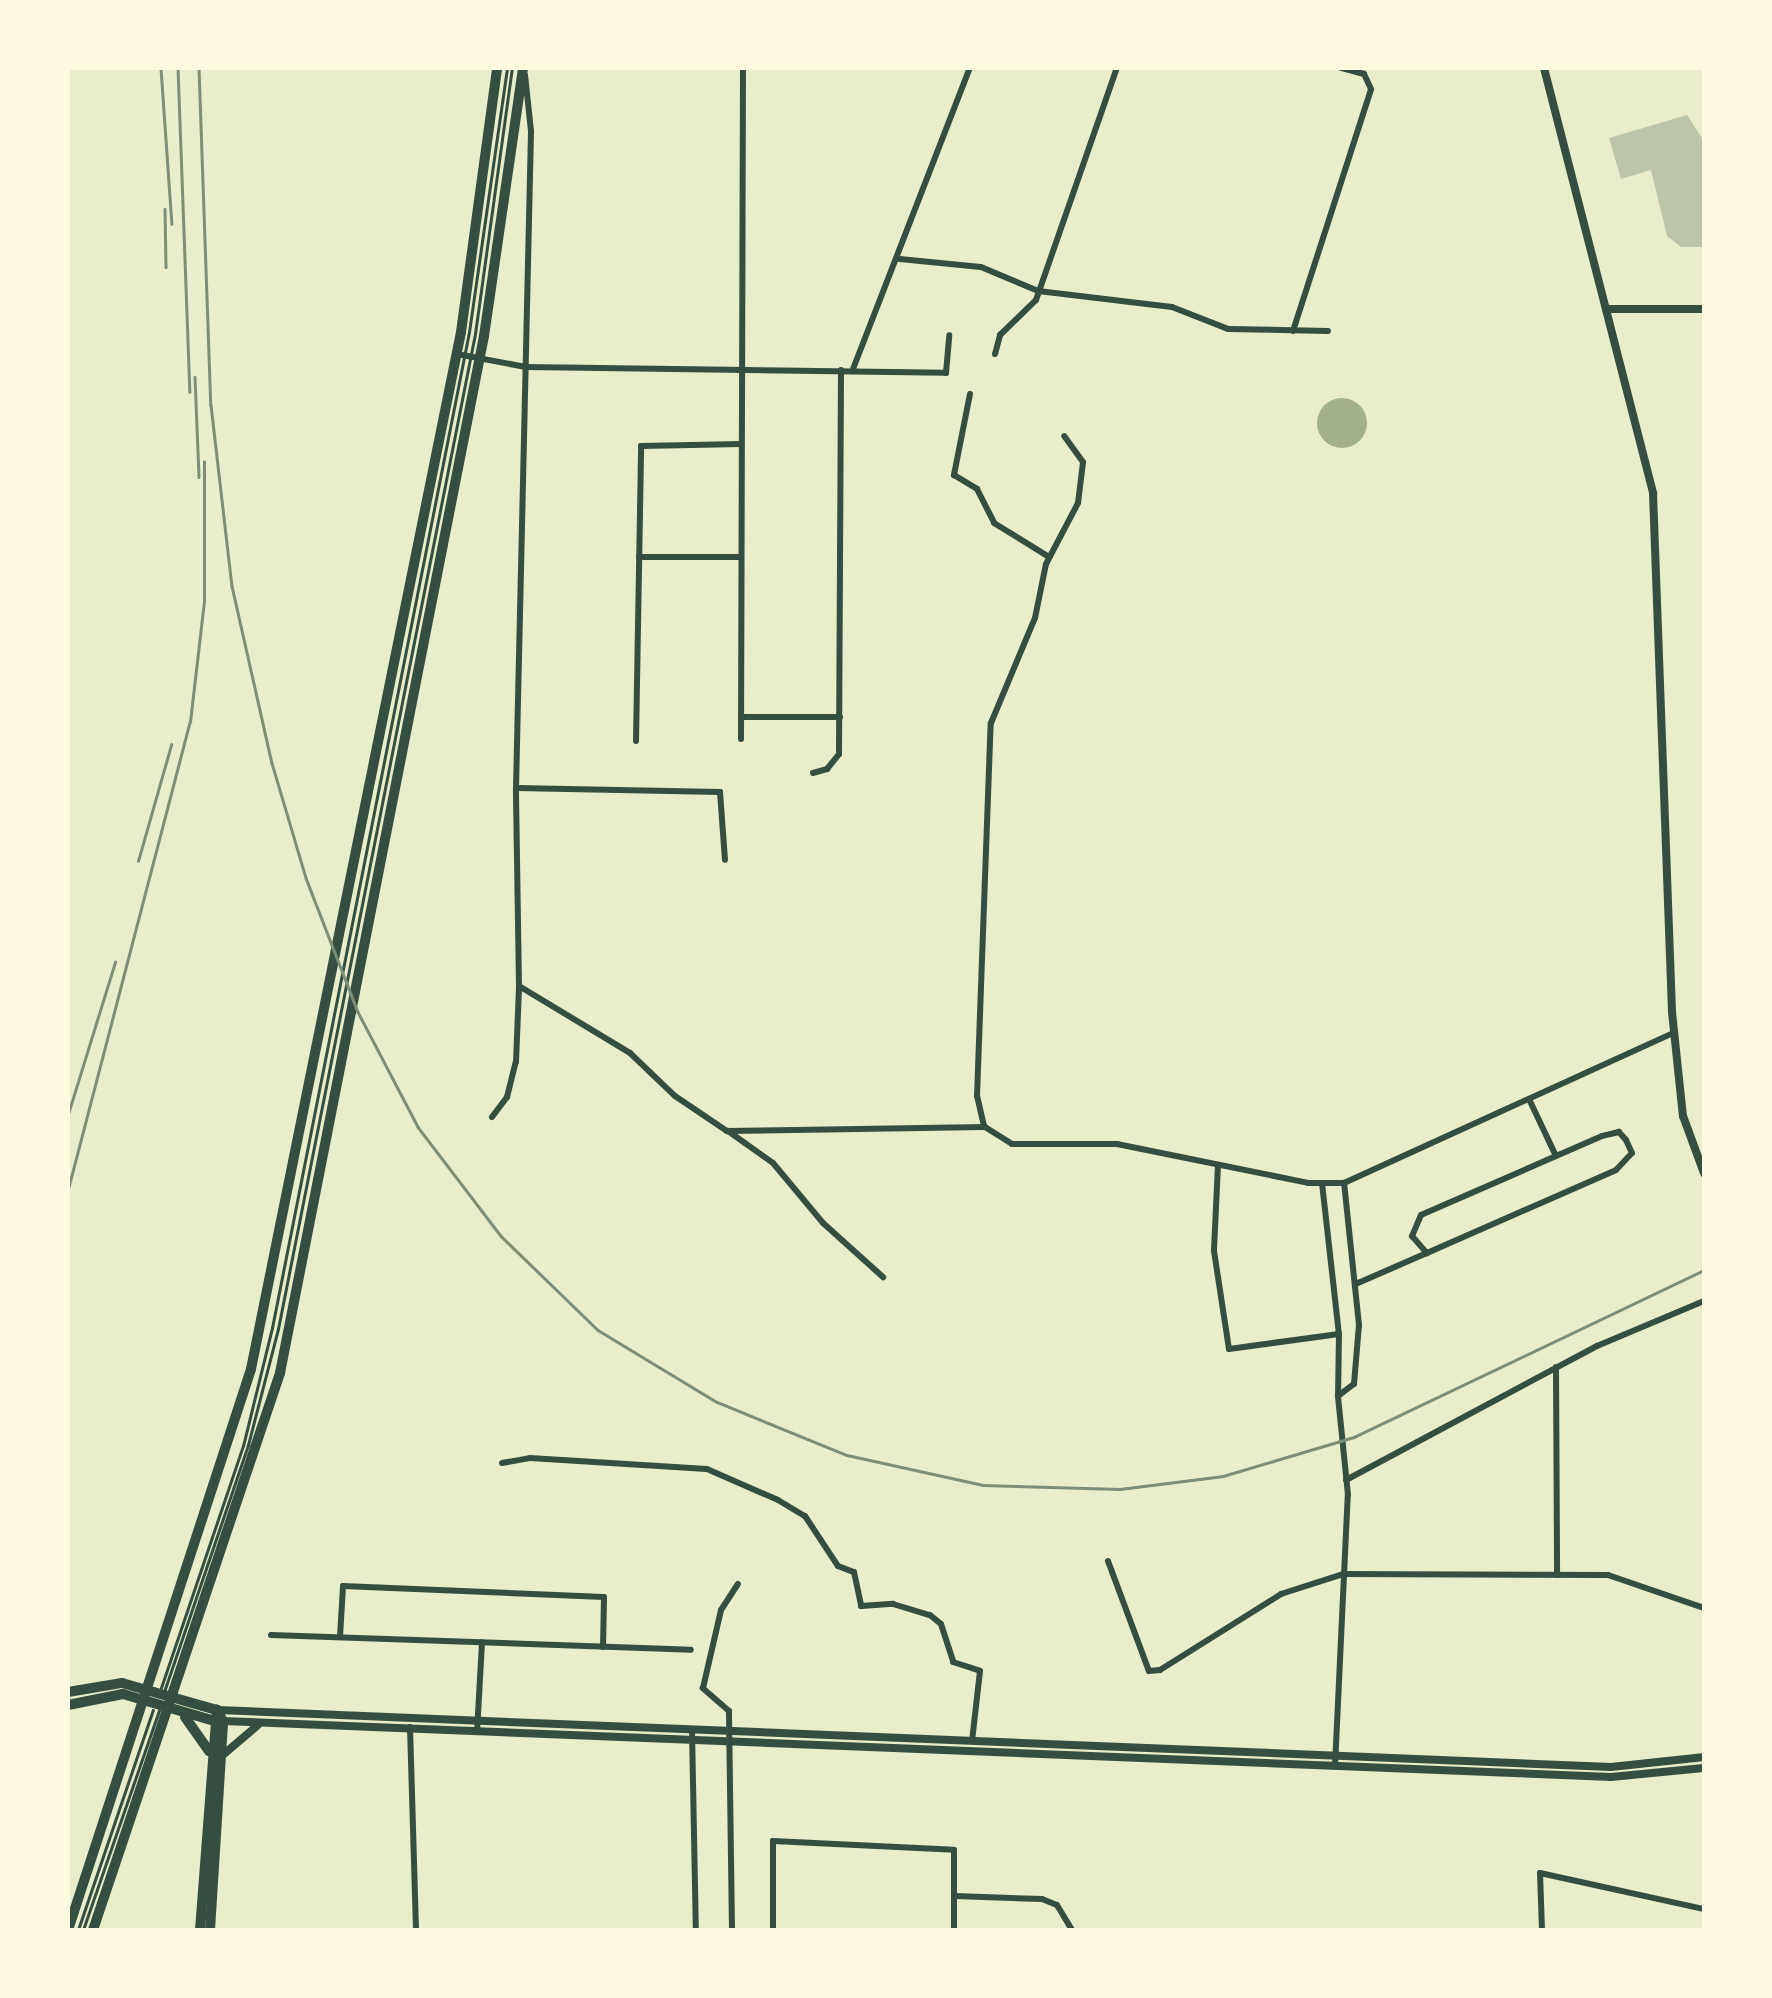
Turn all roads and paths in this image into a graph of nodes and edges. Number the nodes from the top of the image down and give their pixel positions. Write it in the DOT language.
graph roads {
  1 [pos="497,68"];
  2 [pos="509,68"];
  3 [pos="523,68"];
  4 [pos="743,68"];
  5 [pos="970,68"];
  6 [pos="1117,68"];
  7 [pos="1341,68"];
  8 [pos="1544,68"];
  9 [pos="900,259"];
  10 [pos="1038,290"];
  11 [pos="1606,309"];
  12 [pos="1704,310"];
  13 [pos="1293,331"];
  14 [pos="1328,331"];
  15 [pos="949,335"];
  16 [pos="995,354"];
  17 [pos="468,356"];
  18 [pos="526,367"];
  19 [pos="741,370"];
  20 [pos="842,370"];
  21 [pos="852,370"];
  22 [pos="970,394"];
  23 [pos="1064,436"];
  24 [pos="741,444"];
  25 [pos="640,557"];
  26 [pos="741,557"];
  27 [pos="1049,557"];
  28 [pos="741,717"];
  29 [pos="840,717"];
  30 [pos="741,740"];
  31 [pos="636,741"];
  32 [pos="813,773"];
  33 [pos="516,788"];
  34 [pos="725,860"];
  35 [pos="519,986"];
  36 [pos="1674,1033"];
  37 [pos="1529,1098"];
  38 [pos="492,1117"];
  39 [pos="985,1126"];
  40 [pos="728,1130"];
  41 [pos="1555,1154"];
  42 [pos="1218,1165"];
  43 [pos="1704,1173"];
  44 [pos="1322,1183"];
  45 [pos="1344,1183"];
  46 [pos="1427,1253"];
  47 [pos="883,1277"];
  48 [pos="1358,1283"];
  49 [pos="1704,1301"];
  50 [pos="1339,1334"];
  51 [pos="1556,1367"];
  52 [pos="1338,1396"];
  53 [pos="502,1463"];
  54 [pos="1346,1480"];
  55 [pos="1108,1561"];
  56 [pos="1342,1574"];
  57 [pos="1557,1575"];
  58 [pos="738,1584"];
  59 [pos="1704,1608"];
  60 [pos="271,1635"];
  61 [pos="340,1637"];
  62 [pos="482,1642"];
  63 [pos="603,1647"];
  64 [pos="692,1650"];
  65 [pos="68,1692"];
  66 [pos="68,1704"];
  67 [pos="180,1714"];
  68 [pos="218,1717"];
  69 [pos="410,1718"];
  70 [pos="478,1721"];
  71 [pos="265,1723"];
  72 [pos="410,1729"];
  73 [pos="730,1731"];
  74 [pos="477,1732"];
  75 [pos="692,1735"];
  76 [pos="972,1741"];
  77 [pos="730,1742"];
  78 [pos="1704,1757"];
  79 [pos="216,1758"];
  80 [pos="1335,1761"];
  81 [pos="1704,1768"];
  82 [pos="955,1896"];
  83 [pos="90,1902"];
  84 [pos="1704,1909"];
  85 [pos="68,1930"];
  86 [pos="89,1930"];
  87 [pos="200,1930"];
  88 [pos="210,1930"];
  89 [pos="416,1930"];
  90 [pos="696,1930"];
  91 [pos="732,1930"];
  92 [pos="773,1930"];
  93 [pos="954,1930"];
  94 [pos="1072,1930"];
  95 [pos="1542,1930"];
  1 -- 17 [label="highway"];
  2 -- 17 [label="lane"];
  3 -- 17 [label="highway"];
  3 -- 18 [label="street"];
  4 -- 19 [label="street"];
  5 -- 9 [label="street"];
  6 -- 10 [label="street"];
  7 -- 13 [label="street"];
  8 -- 11 [label="main road"];
  9 -- 10 [label="street"];
  9 -- 21 [label="street"];
  10 -- 13 [label="street"];
  10 -- 16 [label="street"];
  11 -- 12 [label="main road"];
  11 -- 36 [label="main road"];
  13 -- 14 [label="street"];
  15 -- 21 [label="street"];
  17 -- 18 [label="street"];
  17 -- 83 [label="highway"];
  17 -- 83 [label="lane"];
  17 -- 83 [label="lane"];
  17 -- 83 [label="highway"];
  18 -- 19 [label="street"];
  18 -- 33 [label="street"];
  19 -- 20 [label="street"];
  19 -- 24 [label="street"];
  20 -- 21 [label="street"];
  20 -- 29 [label="street"];
  22 -- 27 [label="street"];
  23 -- 27 [label="street"];
  24 -- 25 [label="street"];
  24 -- 26 [label="street"];
  25 -- 26 [label="street"];
  25 -- 31 [label="street"];
  26 -- 28 [label="street"];
  27 -- 39 [label="street"];
  28 -- 29 [label="street"];
  28 -- 30 [label="street"];
  29 -- 32 [label="street"];
  33 -- 34 [label="street"];
  33 -- 35 [label="street"];
  35 -- 38 [label="street"];
  35 -- 40 [label="street"];
  36 -- 37 [label="street"];
  36 -- 43 [label="main road"];
  37 -- 41 [label="street"];
  37 -- 45 [label="street"];
  39 -- 40 [label="street"];
  39 -- 42 [label="street"];
  40 -- 47 [label="street"];
  41 -- 46 [label="street"];
  41 -- 46 [label="street"];
  42 -- 44 [label="street"];
  42 -- 50 [label="street"];
  44 -- 45 [label="street"];
  44 -- 50 [label="street"];
  45 -- 48 [label="street"];
  46 -- 48 [label="street"];
  48 -- 52 [label="street"];
  49 -- 51 [label="street"];
  50 -- 52 [label="street"];
  51 -- 54 [label="street"];
  51 -- 57 [label="street"];
  52 -- 54 [label="street"];
  53 -- 76 [label="street"];
  54 -- 56 [label="street"];
  55 -- 56 [label="street"];
  56 -- 57 [label="street"];
  56 -- 80 [label="street"];
  57 -- 59 [label="street"];
  58 -- 73 [label="street"];
  60 -- 61 [label="street"];
  61 -- 62 [label="street"];
  61 -- 63 [label="street"];
  62 -- 63 [label="street"];
  62 -- 70 [label="street"];
  63 -- 64 [label="street"];
  65 -- 68 [label="highway"];
  66 -- 67 [label="highway"];
  67 -- 68 [label="highway"];
  67 -- 79 [label="highway"];
  68 -- 69 [label="main road"];
  68 -- 71 [label="main road"];
  68 -- 79 [label="highway"];
  69 -- 70 [label="main road"];
  69 -- 72 [label="street"];
  70 -- 74 [label="street"];
  70 -- 75 [label="main road"];
  71 -- 72 [label="main road"];
  71 -- 79 [label="main road"];
  72 -- 74 [label="main road"];
  72 -- 89 [label="street"];
  73 -- 75 [label="main road"];
  73 -- 76 [label="main road"];
  73 -- 77 [label="street"];
  74 -- 75 [label="main road"];
  75 -- 77 [label="main road"];
  75 -- 90 [label="street"];
  76 -- 80 [label="main road"];
  77 -- 80 [label="main road"];
  77 -- 91 [label="street"];
  78 -- 80 [label="main road"];
  79 -- 87 [label="highway"];
  79 -- 88 [label="highway"];
  80 -- 81 [label="main road"];
  82 -- 92 [label="street"];
  82 -- 93 [label="street"];
  82 -- 94 [label="street"];
  83 -- 85 [label="highway"];
  83 -- 86 [label="highway"];
  83 -- 86 [label="lane"];
  84 -- 95 [label="street"];
}
